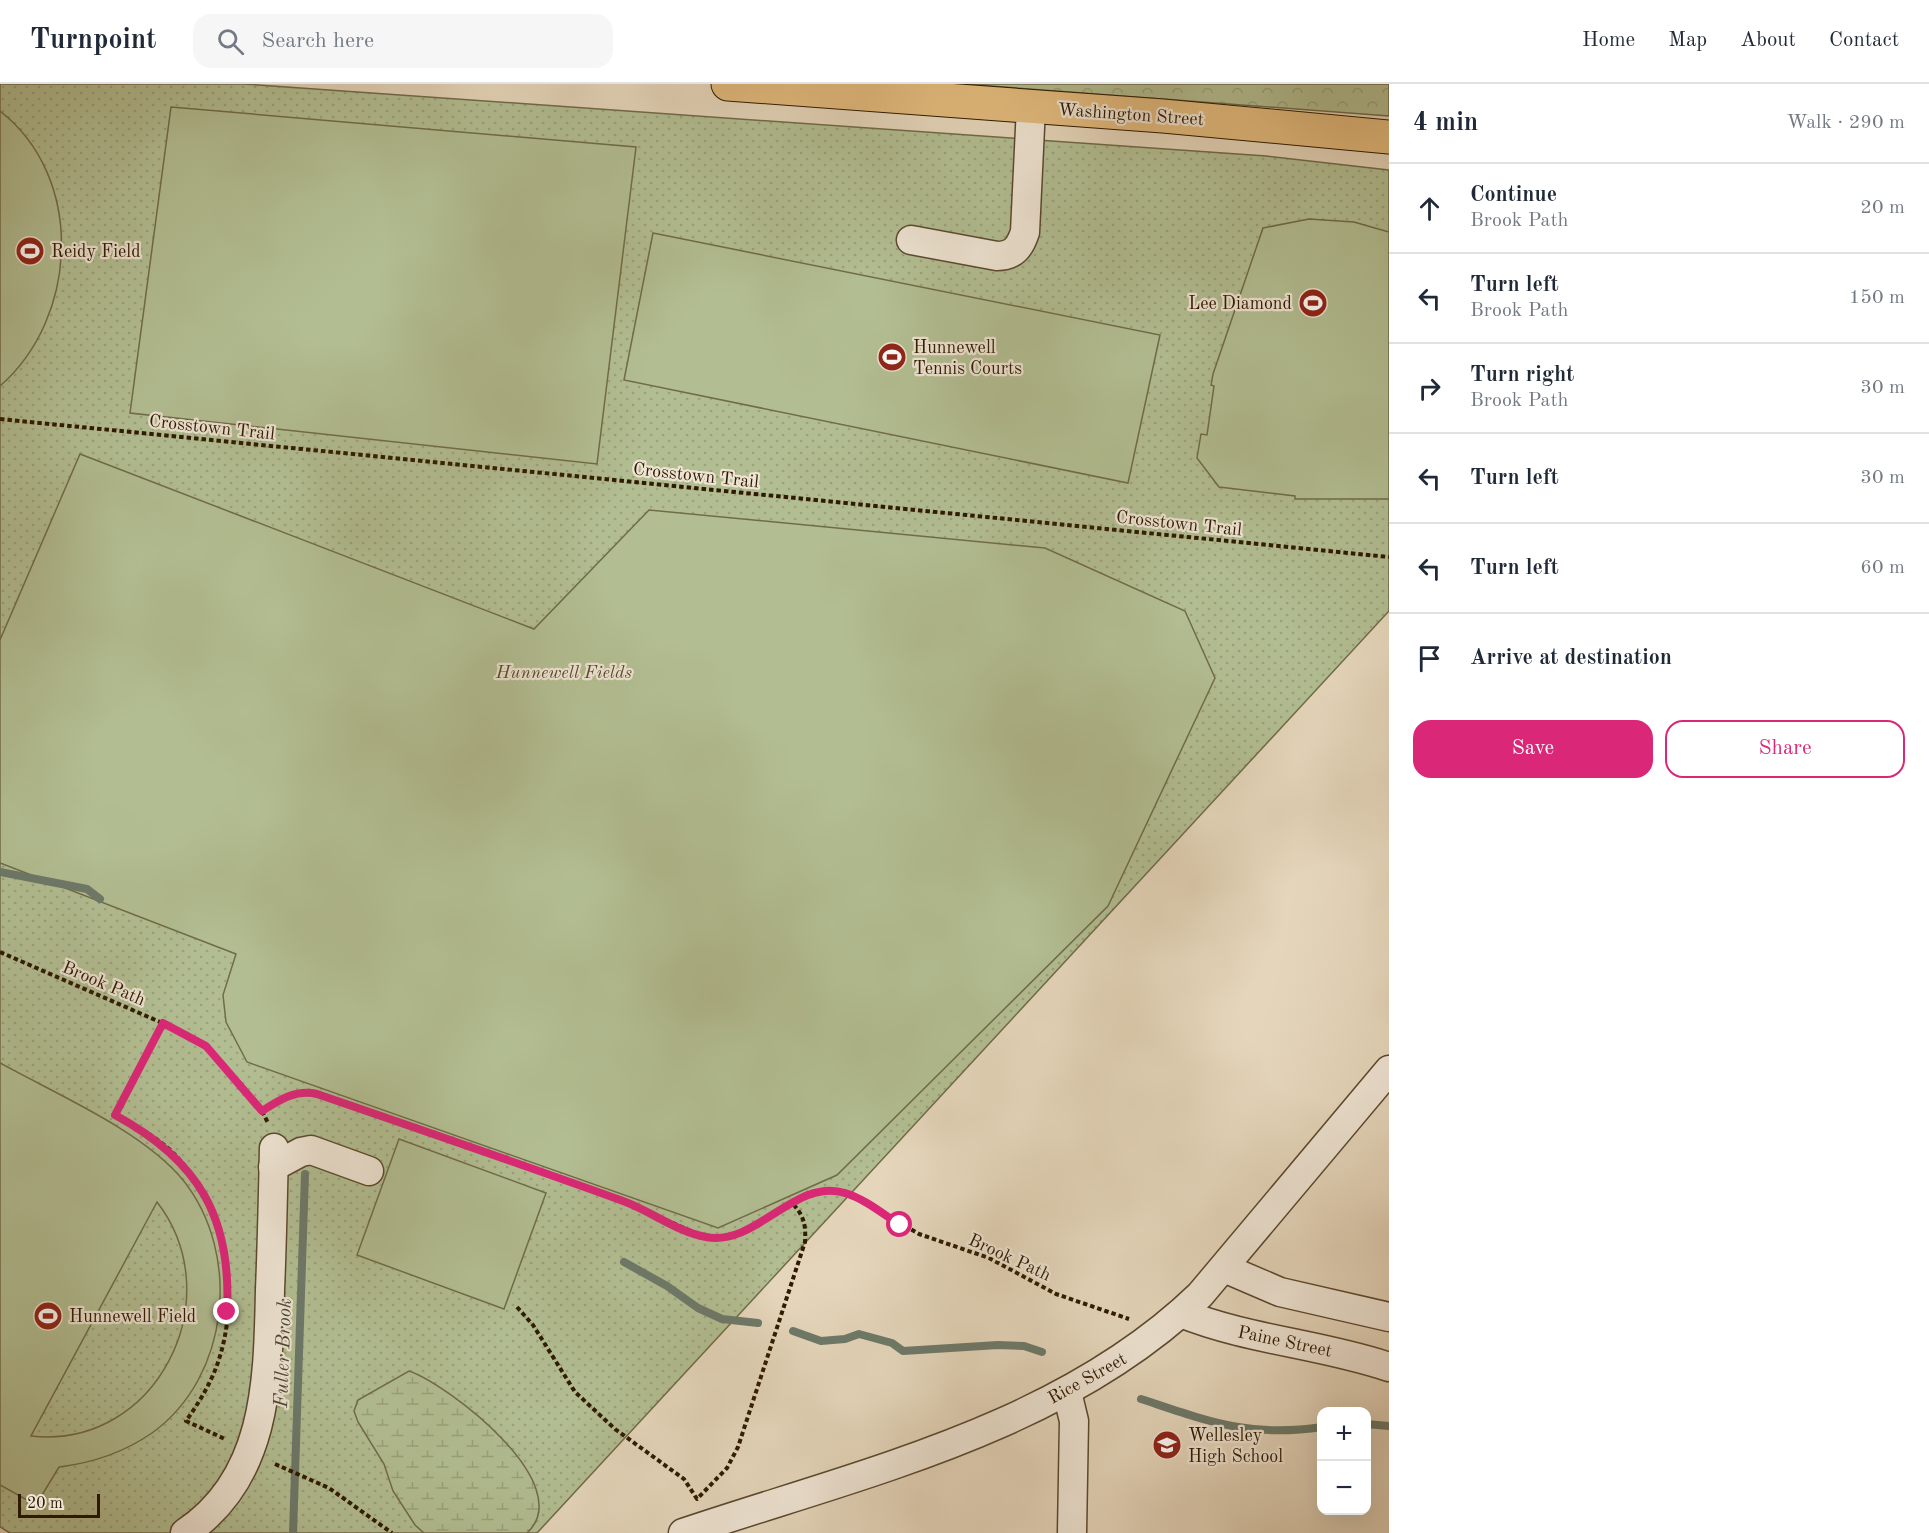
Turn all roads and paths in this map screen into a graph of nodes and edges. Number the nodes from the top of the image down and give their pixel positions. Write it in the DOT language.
graph roads {
  1 [pos="728,84"];
  2 [pos="1031,106"];
  3 [pos="1389,137"];
  4 [pos="911,240"];
  5 [pos="0,419"];
  6 [pos="1389,557"];
  7 [pos="0,952"];
  8 [pos="163,1023"];
  9 [pos="1389,1070"];
  10 [pos="369,1171"];
  11 [pos="793,1204"];
  12 [pos="1224,1268"];
  13 [pos="517,1307"];
  14 [pos="1181,1313"];
  15 [pos="1389,1317"];
  16 [pos="1135,1324"];
  17 [pos="1389,1366"];
  18 [pos="1067,1392"];
  19 [pos="186,1421"];
  20 [pos="277,1465"];
  21 [pos="726,1526"];
  22 [pos="185,1533"];
  23 [pos="392,1533"];
  24 [pos="683,1533"];
  25 [pos="1072,1533"];
  1 -- 2 [label="main road, Washington Street"];
  2 -- 3 [label="main road, Washington Street"];
  2 -- 4 [label="street"];
  5 -- 6 [label="path, Crosstown Trail"];
  7 -- 8 [label="path, Brook Path"];
  8 -- 11 [label="path, Brook Path"];
  8 -- 19 [label="path"];
  9 -- 12 [label="street, Rice Street"];
  10 -- 22 [label="street"];
  11 -- 13 [label="path"];
  11 -- 16 [label="path, Brook Path"];
  12 -- 14 [label="street, Rice Street"];
  12 -- 15 [label="street"];
  14 -- 17 [label="street, Paine Street"];
  14 -- 18 [label="street, Rice Street"];
  18 -- 21 [label="street, Rice Street"];
  18 -- 25 [label="street"];
  20 -- 23 [label="path"];
  21 -- 24 [label="street, Rice Street"];
}
